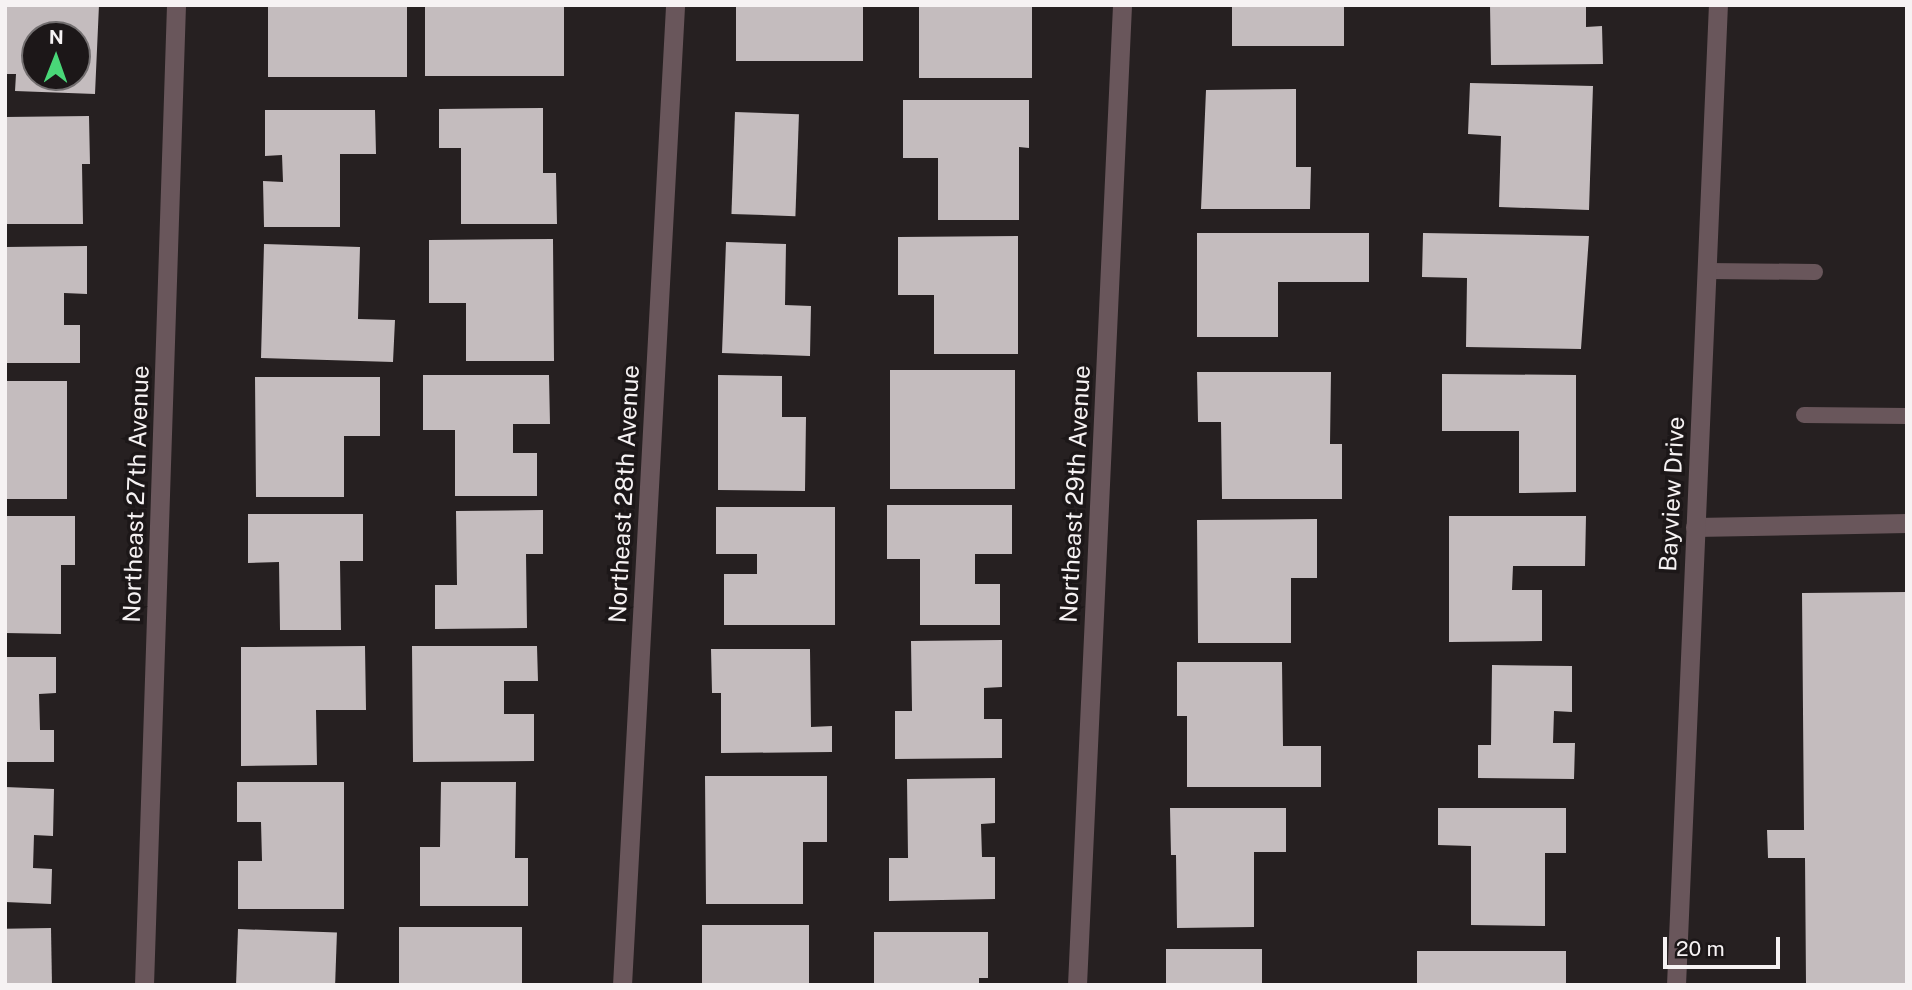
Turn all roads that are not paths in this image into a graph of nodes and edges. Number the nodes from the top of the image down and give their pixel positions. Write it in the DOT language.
graph roads {
  1 [pos="176,5"];
  2 [pos="675,5"];
  3 [pos="1122,5"];
  4 [pos="1718,5"];
  5 [pos="1707,271"];
  6 [pos="1815,272"];
  7 [pos="1804,415"];
  8 [pos="1907,416"];
  9 [pos="1907,523"];
  10 [pos="1695,527"];
  11 [pos="144,985"];
  12 [pos="622,985"];
  13 [pos="1077,985"];
  14 [pos="1676,985"];
  1 -- 11 [label="street, Northeast 27th Avenue"];
  2 -- 12 [label="street, Northeast 28th Avenue"];
  3 -- 13 [label="street, Northeast 29th Avenue"];
  4 -- 5 [label="street, Bayview Drive"];
  5 -- 6 [label="lane"];
  5 -- 10 [label="street, Bayview Drive"];
  7 -- 8 [label="lane"];
  9 -- 10 [label="street"];
  10 -- 14 [label="street, Bayview Drive"];
}
